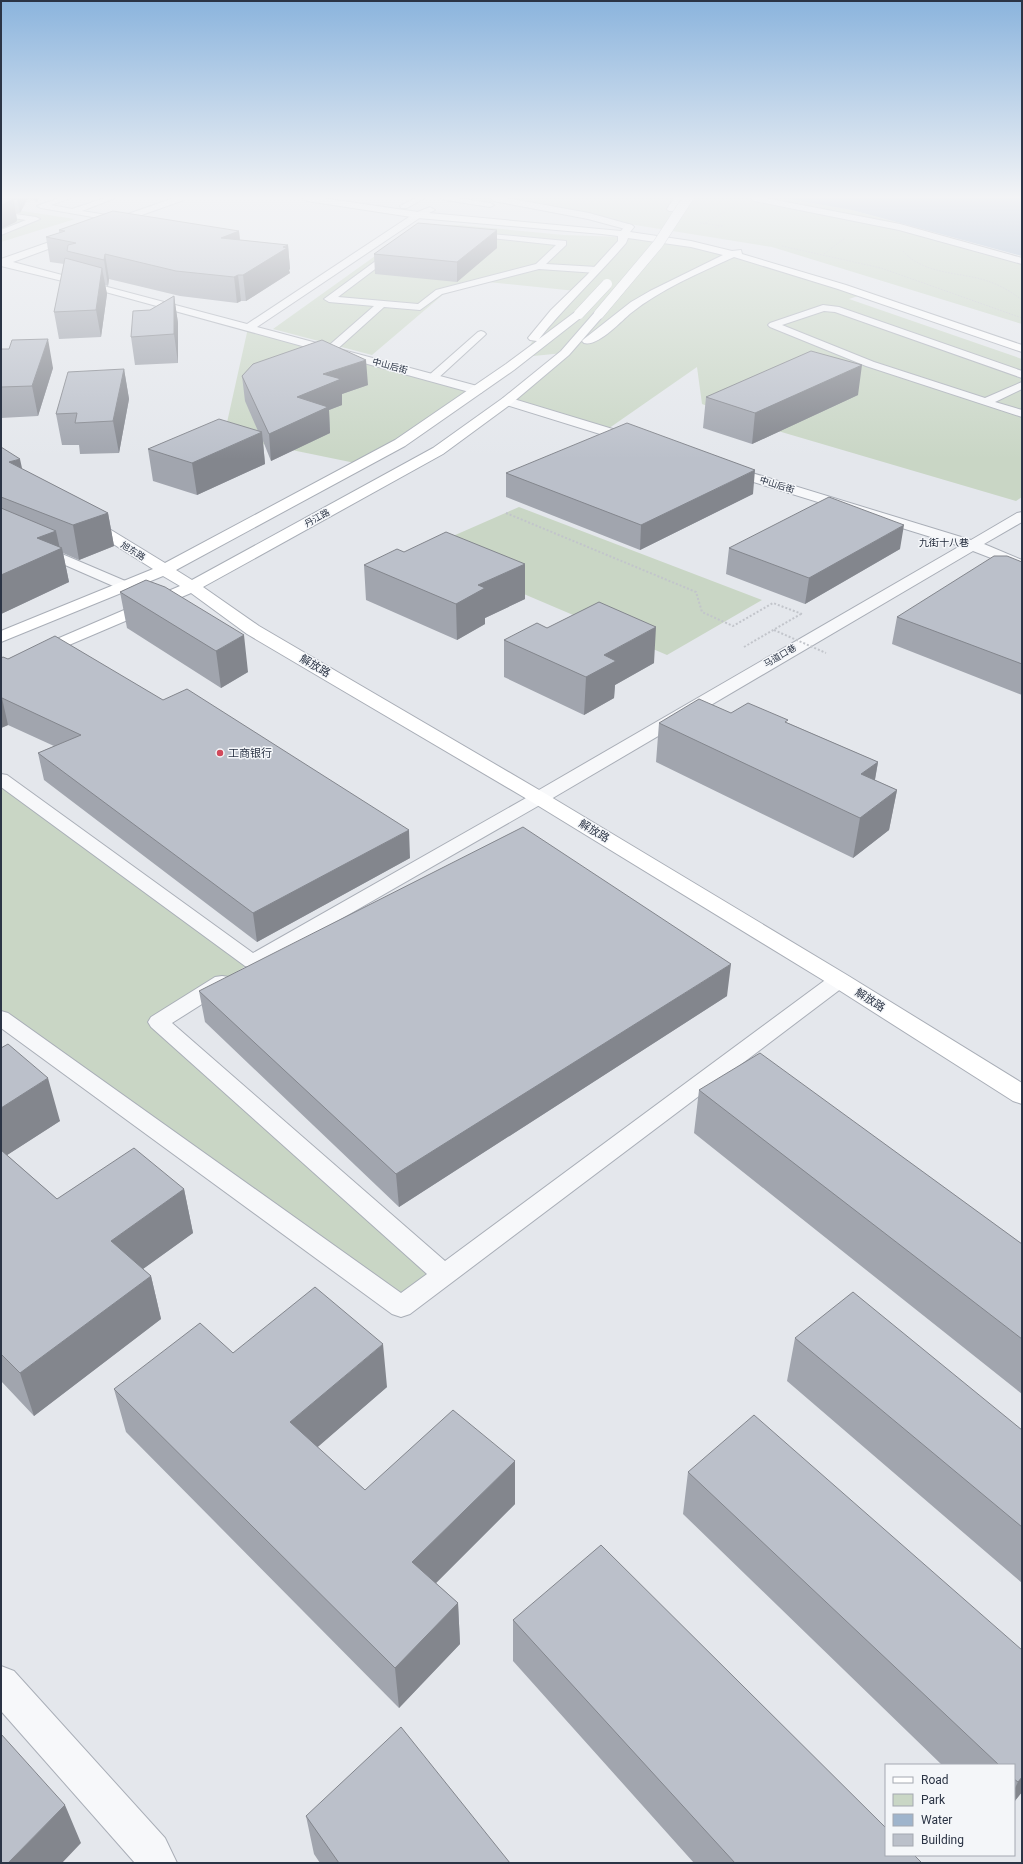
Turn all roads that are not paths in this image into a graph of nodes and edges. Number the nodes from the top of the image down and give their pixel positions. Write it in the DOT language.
graph roads {
  1 [pos="91,285"];
  2 [pos="313,285"];
  3 [pos="349,285"];
  4 [pos="466,285"];
  5 [pos="582,285"];
  6 [pos="607,285"];
  7 [pos="625,285"];
  8 [pos="667,285"];
  9 [pos="835,285"];
  10 [pos="862,285"];
  11 [pos="382,304"];
  12 [pos="248,328"];
  13 [pos="480,334"];
  14 [pos="1014,335"];
  15 [pos="1022,349"];
  16 [pos="330,350"];
  17 [pos="566,353"];
  18 [pos="523,357"];
  19 [pos="1022,375"];
  20 [pos="432,378"];
  21 [pos="1022,385"];
  22 [pos="477,390"];
  23 [pos="507,401"];
  24 [pos="986,402"];
  25 [pos="1022,414"];
  26 [pos="650,445"];
  27 [pos="710,464"];
  28 [pos="75,514"];
  29 [pos="1022,516"];
  30 [pos="1,532"];
  31 [pos="972,545"];
  32 [pos="1022,565"];
  33 [pos="164,570"];
  34 [pos="125,586"];
  35 [pos="192,587"];
  36 [pos="1,637"];
  37 [pos="1,669"];
  38 [pos="1,779"];
  39 [pos="539,798"];
  40 [pos="256,960"];
  41 [pos="839,980"];
  42 [pos="1,1018"];
  43 [pos="1019,1090"];
  44 [pos="444,1275"];
  45 [pos="1,1684"];
  46 [pos="149,1859"];
  1 -- 12 [label="street, 中山后街"];
  2 -- 12 [label="street"];
  3 -- 11 [label="lane"];
  4 -- 11 [label="lane"];
  5 -- 18 [label="main road"];
  6 -- 18 [label="main road, bridge"];
  7 -- 17 [label="main road, 丹江路, bridge"];
  8 -- 17 [label="main road"];
  9 -- 15 [label="main road"];
  10 -- 14 [label="main road"];
  11 -- 16 [label="lane"];
  12 -- 16 [label="street, 中山后街"];
  13 -- 20 [label="lane"];
  16 -- 20 [label="street, 中山后街"];
  17 -- 23 [label="main road, 丹江路"];
  18 -- 22 [label="main road"];
  19 -- 24 [label="lane"];
  20 -- 22 [label="street, 中山后街"];
  21 -- 24 [label="lane"];
  22 -- 33 [label="main road"];
  23 -- 26 [label="street"];
  23 -- 35 [label="main road, 丹江路"];
  24 -- 25 [label="lane"];
  27 -- 31 [label="street, 中山后街"];
  28 -- 33 [label="main road, 旭东路"];
  29 -- 31 [label="street, 马道口巷"];
  30 -- 34 [label="lane"];
  31 -- 32 [label="street, 中山后街"];
  31 -- 39 [label="street, 马道口巷"];
  33 -- 34 [label="main road"];
  33 -- 35 [label="main road, 解放路"];
  34 -- 36 [label="main road"];
  35 -- 37 [label="main road, 丹江路"];
  35 -- 39 [label="main road, 解放路"];
  38 -- 40 [label="lane"];
  39 -- 40 [label="lane"];
  39 -- 41 [label="main road, 解放路"];
  40 -- 44 [label="lane"];
  41 -- 43 [label="main road, 解放路"];
  41 -- 44 [label="lane"];
  42 -- 44 [label="lane"];
  45 -- 46 [label="street"];
}
